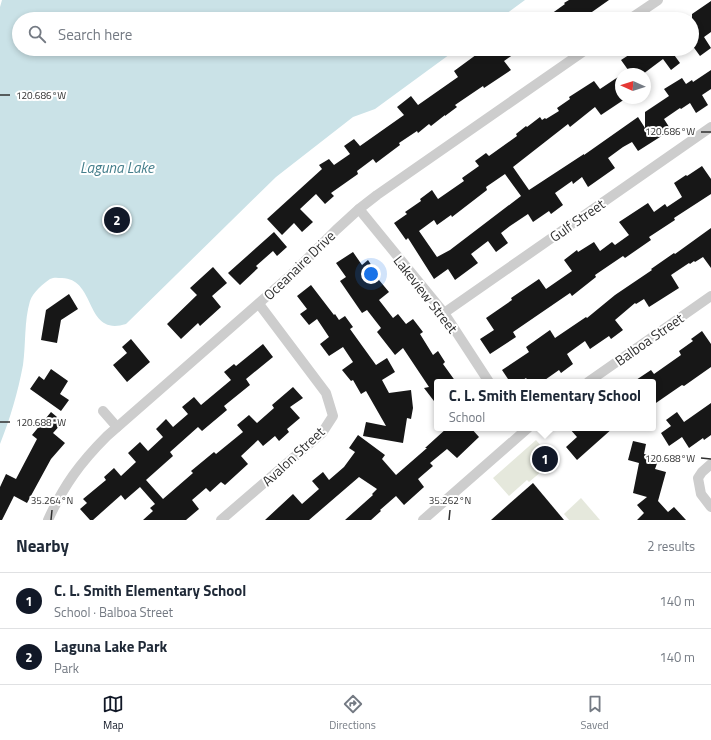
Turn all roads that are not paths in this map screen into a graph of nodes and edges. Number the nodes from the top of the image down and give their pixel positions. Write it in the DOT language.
graph roads {
  1 [pos="658,0"];
  2 [pos="640,12"];
  3 [pos="577,56"];
  4 [pos="711,127"];
  5 [pos="359,209"];
  6 [pos="711,296"];
  7 [pos="259,304"];
  8 [pos="444,314"];
  9 [pos="487,379"];
  10 [pos="592,379"];
  11 [pos="103,411"];
  12 [pos="117,427"];
  13 [pos="522,431"];
  14 [pos="711,464"];
  15 [pos="711,507"];
  16 [pos="48,520"];
  17 [pos="221,520"];
  18 [pos="423,520"];
  1 -- 2 [label="street"];
  3 -- 5 [label="street, Oceanaire Drive"];
  4 -- 8 [label="street, Gulf Street"];
  5 -- 7 [label="street, Oceanaire Drive"];
  5 -- 8 [label="street, Lakeview Street"];
  6 -- 10 [label="street, Balboa Street"];
  7 -- 12 [label="street, Oceanaire Drive"];
  7 -- 17 [label="street, Avalon Street"];
  8 -- 9 [label="street, Lakeview Street"];
  11 -- 12 [label="street"];
  12 -- 16 [label="street, Oceanaire Drive"];
  13 -- 18 [label="street"];
  14 -- 15 [label="street"];
}
